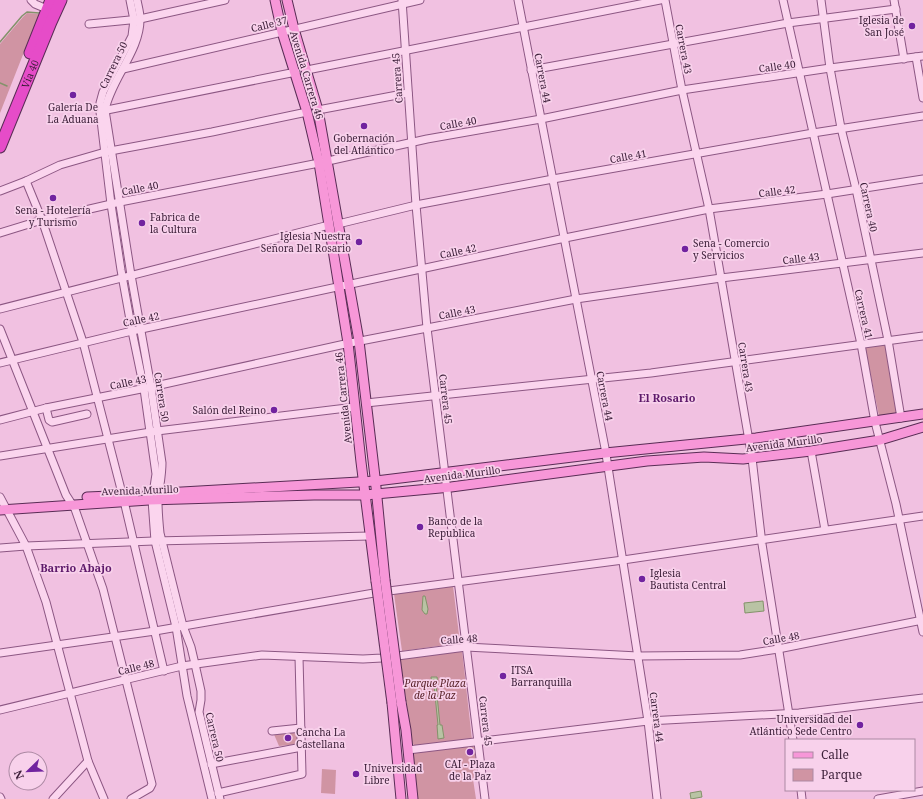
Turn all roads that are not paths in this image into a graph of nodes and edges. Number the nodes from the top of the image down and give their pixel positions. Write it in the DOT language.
graph roads {
  1 [pos="31,0"];
  2 [pos="61,0"];
  3 [pos="130,0"];
  4 [pos="137,0"];
  5 [pos="225,0"];
  6 [pos="274,0"];
  7 [pos="287,0"];
  8 [pos="420,0"];
  9 [pos="518,0"];
  10 [pos="660,0"];
  11 [pos="665,0"];
  12 [pos="783,0"];
  13 [pos="821,0"];
  14 [pos="894,0"];
  15 [pos="402,2"];
  16 [pos="49,4"];
  17 [pos="896,9"];
  18 [pos="823,18"];
  19 [pos="137,19"];
  20 [pos="788,23"];
  21 [pos="89,24"];
  22 [pos="523,26"];
  23 [pos="294,29"];
  24 [pos="282,32"];
  25 [pos="673,44"];
  26 [pos="405,51"];
  27 [pos="920,57"];
  28 [pos="904,59"];
  29 [pos="830,68"];
  30 [pos="122,69"];
  31 [pos="307,70"];
  32 [pos="531,70"];
  33 [pos="296,72"];
  34 [pos="799,73"];
  35 [pos="682,90"];
  36 [pos="408,93"];
  37 [pos="923,98"];
  38 [pos="318,110"];
  39 [pos="103,111"];
  40 [pos="307,112"];
  41 [pos="923,116"];
  42 [pos="541,119"];
  43 [pos="841,128"];
  44 [pos="0,130"];
  45 [pos="813,133"];
  46 [pos="412,142"];
  47 [pos="0,147"];
  48 [pos="108,151"];
  49 [pos="696,154"];
  50 [pos="324,163"];
  51 [pos="553,179"];
  52 [pos="923,179"];
  53 [pos="26,181"];
  54 [pos="856,189"];
  55 [pos="0,191"];
  56 [pos="827,194"];
  57 [pos="120,202"];
  58 [pos="111,204"];
  59 [pos="416,205"];
  60 [pos="709,209"];
  61 [pos="42,220"];
  62 [pos="334,225"];
  63 [pos="0,233"];
  64 [pos="565,238"];
  65 [pos="923,253"];
  66 [pos="870,260"];
  67 [pos="843,264"];
  68 [pos="422,268"];
  69 [pos="131,275"];
  70 [pos="123,277"];
  71 [pos="721,278"];
  72 [pos="344,285"];
  73 [pos="66,292"];
  74 [pos="576,299"];
  75 [pos="0,309"];
  76 [pos="427,328"];
  77 [pos="0,329"];
  78 [pos="140,329"];
  79 [pos="132,331"];
  80 [pos="923,336"];
  81 [pos="888,340"];
  82 [pos="359,341"];
  83 [pos="83,342"];
  84 [pos="348,343"];
  85 [pos="861,344"];
  86 [pos="12,360"];
  87 [pos="735,361"];
  88 [pos="0,363"];
  89 [pos="591,380"];
  90 [pos="148,388"];
  91 [pos="435,395"];
  92 [pos="98,399"];
  93 [pos="366,403"];
  94 [pos="355,407"];
  95 [pos="46,408"];
  96 [pos="33,412"];
  97 [pos="87,414"];
  98 [pos="923,414"];
  99 [pos="901,418"];
  100 [pos="0,420"];
  101 [pos="875,422"];
  102 [pos="923,427"];
  103 [pos="154,431"];
  104 [pos="108,438"];
  105 [pos="748,439"];
  106 [pos="880,440"];
  107 [pos="48,448"];
  108 [pos="811,451"];
  109 [pos="605,453"];
  110 [pos="0,456"];
  111 [pos="752,458"];
  112 [pos="607,466"];
  113 [pos="445,474"];
  114 [pos="376,481"];
  115 [pos="364,482"];
  116 [pos="446,487"];
  117 [pos="388,493"];
  118 [pos="377,494"];
  119 [pos="365,495"];
  120 [pos="155,497"];
  121 [pos="123,498"];
  122 [pos="71,501"];
  123 [pos="2,504"];
  124 [pos="378,505"];
  125 [pos="923,516"];
  126 [pos="899,519"];
  127 [pos="825,530"];
  128 [pos="370,536"];
  129 [pos="762,539"];
  130 [pos="159,541"];
  131 [pos="134,543"];
  132 [pos="86,544"];
  133 [pos="26,546"];
  134 [pos="0,548"];
  135 [pos="623,560"];
  136 [pos="380,577"];
  137 [pos="458,581"];
  138 [pos="389,591"];
  139 [pos="374,593"];
  140 [pos="922,620"];
  141 [pos="180,626"];
  142 [pos="155,630"];
  143 [pos="923,632"];
  144 [pos="115,636"];
  145 [pos="57,645"];
  146 [pos="466,647"];
  147 [pos="778,649"];
  148 [pos="0,653"];
  149 [pos="192,653"];
  150 [pos="180,654"];
  151 [pos="398,656"];
  152 [pos="638,656"];
  153 [pos="299,657"];
  154 [pos="382,658"];
  155 [pos="195,664"];
  156 [pos="182,666"];
  157 [pos="164,671"];
  158 [pos="197,673"];
  159 [pos="183,675"];
  160 [pos="126,680"];
  161 [pos="71,694"];
  162 [pos="923,698"];
  163 [pos="396,702"];
  164 [pos="0,710"];
  165 [pos="788,714"];
  166 [pos="648,721"];
  167 [pos="301,728"];
  168 [pos="406,730"];
  169 [pos="272,731"];
  170 [pos="394,733"];
  171 [pos="792,739"];
  172 [pos="478,741"];
  173 [pos="302,747"];
  174 [pos="408,750"];
  175 [pos="88,761"];
  176 [pos="211,764"];
  177 [pos="923,791"];
  178 [pos="219,796"];
  179 [pos="53,799"];
  180 [pos="104,799"];
  181 [pos="132,799"];
  182 [pos="212,799"];
  183 [pos="401,799"];
  184 [pos="413,799"];
  185 [pos="485,799"];
  186 [pos="657,799"];
  187 [pos="878,799"];
  1 -- 16 [label="street"];
  2 -- 47 [label="highway, Vía 40"];
  3 -- 19 [label="street, Carrera 50"];
  4 -- 19 [label="street, Carrera 50"];
  5 -- 19 [label="street"];
  6 -- 24 [label="main road, Avenida Carrera 46"];
  7 -- 23 [label="main road, Avenida Carrera 46"];
  8 -- 15 [label="street, Calle 37"];
  9 -- 22 [label="street, Carrera 44"];
  10 -- 22 [label="street"];
  11 -- 25 [label="street, Carrera 43"];
  12 -- 20 [label="street, Carrera 41"];
  13 -- 18 [label="street, Carrera 40"];
  14 -- 17 [label="street"];
  15 -- 23 [label="street, Calle 37"];
  15 -- 26 [label="street, Carrera 45"];
  16 -- 44 [label="highway, Vía 40"];
  17 -- 18 [label="street"];
  17 -- 28 [label="street"];
  18 -- 20 [label="street"];
  18 -- 29 [label="street, Carrera 40"];
  19 -- 21 [label="street"];
  19 -- 30 [label="street, Carrera 50"];
  19 -- 39 [label="street, Carrera 50"];
  20 -- 25 [label="street"];
  20 -- 34 [label="street, Carrera 41"];
  22 -- 26 [label="street"];
  22 -- 32 [label="street, Carrera 44"];
  23 -- 24 [label="street, Calle 37"];
  23 -- 31 [label="main road, Avenida Carrera 46"];
  24 -- 30 [label="street, Calle 37"];
  24 -- 33 [label="main road, Avenida Carrera 46"];
  25 -- 32 [label="street"];
  25 -- 35 [label="street, Carrera 43"];
  26 -- 31 [label="street"];
  26 -- 36 [label="street, Carrera 45"];
  27 -- 28 [label="street, Calle 40"];
  27 -- 37 [label="street"];
  28 -- 29 [label="street, Calle 40"];
  29 -- 34 [label="street, Calle 40"];
  29 -- 43 [label="street, Carrera 40"];
  30 -- 39 [label="street, Carrera 50"];
  31 -- 38 [label="main road, Avenida Carrera 46"];
  32 -- 42 [label="street, Carrera 44"];
  33 -- 39 [label="street"];
  33 -- 40 [label="main road, Avenida Carrera 46"];
  34 -- 35 [label="street, Calle 40"];
  34 -- 45 [label="street, Carrera 41"];
  35 -- 42 [label="street, Calle 40"];
  35 -- 49 [label="street, Carrera 43"];
  36 -- 38 [label="street"];
  36 -- 46 [label="street, Carrera 45"];
  38 -- 50 [label="main road, Avenida Carrera 46"];
  39 -- 48 [label="street, Carrera 50"];
  40 -- 48 [label="street"];
  40 -- 50 [label="main road, Avenida Carrera 46"];
  41 -- 43 [label="street, Calle 41"];
  42 -- 46 [label="street, Calle 40"];
  42 -- 51 [label="street, Carrera 44"];
  43 -- 45 [label="street, Calle 41"];
  43 -- 54 [label="street, Carrera 40"];
  45 -- 49 [label="street, Calle 41"];
  45 -- 56 [label="street, Carrera 41"];
  46 -- 50 [label="street, Calle 40"];
  46 -- 59 [label="street, Carrera 45"];
  48 -- 53 [label="street"];
  48 -- 57 [label="street, Carrera 50"];
  48 -- 58 [label="street, Carrera 50"];
  49 -- 51 [label="street, Calle 41"];
  49 -- 60 [label="street, Carrera 43"];
  50 -- 57 [label="street, Calle 40"];
  50 -- 62 [label="main road, Avenida Carrera 46"];
  51 -- 59 [label="street, Calle 41"];
  51 -- 64 [label="street, Carrera 44"];
  52 -- 54 [label="street, Calle 42"];
  53 -- 55 [label="street"];
  53 -- 61 [label="street"];
  54 -- 56 [label="street, Calle 42"];
  54 -- 66 [label="street, Carrera 40"];
  56 -- 60 [label="street, Calle 42"];
  56 -- 67 [label="street, Carrera 41"];
  57 -- 58 [label="street, Calle 40"];
  57 -- 69 [label="street, Carrera 50"];
  58 -- 61 [label="street, Calle 40"];
  58 -- 70 [label="street, Carrera 50"];
  59 -- 62 [label="street, Calle 41"];
  59 -- 68 [label="street, Carrera 45"];
  60 -- 64 [label="street, Calle 42"];
  60 -- 71 [label="street, Carrera 43"];
  61 -- 63 [label="street, Calle 40"];
  61 -- 73 [label="street"];
  62 -- 69 [label="street, Calle 41"];
  62 -- 72 [label="main road, Avenida Carrera 46"];
  64 -- 68 [label="street, Calle 42"];
  64 -- 74 [label="street, Carrera 44"];
  65 -- 66 [label="street, Calle 43"];
  66 -- 67 [label="street, Calle 43"];
  66 -- 81 [label="street, Carrera 40"];
  67 -- 71 [label="street, Calle 43"];
  67 -- 85 [label="street, Carrera 41"];
  68 -- 72 [label="street, Calle 42"];
  68 -- 76 [label="street, Carrera 45"];
  69 -- 70 [label="street, Calle 41"];
  69 -- 78 [label="street, Carrera 50"];
  70 -- 73 [label="street, Calle 41"];
  70 -- 79 [label="street, Carrera 50"];
  71 -- 74 [label="street, Calle 43"];
  71 -- 87 [label="street, Carrera 43"];
  72 -- 78 [label="street, Calle 42"];
  72 -- 82 [label="main road, Avenida Carrera 46"];
  72 -- 84 [label="main road, Avenida Carrera 46"];
  73 -- 75 [label="street, Calle 41"];
  73 -- 83 [label="street"];
  74 -- 76 [label="street, Calle 43"];
  74 -- 89 [label="street, Carrera 44"];
  76 -- 82 [label="street, Calle 43"];
  76 -- 91 [label="street, Carrera 45"];
  77 -- 86 [label="street"];
  78 -- 79 [label="street, Calle 42"];
  78 -- 90 [label="street, Carrera 50"];
  79 -- 83 [label="street, Calle 42"];
  79 -- 90 [label="street, Carrera 50"];
  80 -- 81 [label="street"];
  81 -- 85 [label="street"];
  81 -- 99 [label="street, Carrera 40"];
  82 -- 84 [label="street, Calle 43"];
  82 -- 93 [label="main road, Avenida Carrera 46"];
  83 -- 86 [label="street, Calle 42"];
  83 -- 92 [label="street"];
  84 -- 90 [label="street, Calle 43"];
  84 -- 94 [label="main road, Avenida Carrera 46"];
  85 -- 87 [label="street"];
  85 -- 101 [label="street, Carrera 41"];
  86 -- 88 [label="street, Calle 42"];
  86 -- 96 [label="street"];
  87 -- 89 [label="street"];
  87 -- 105 [label="street, Carrera 43"];
  89 -- 91 [label="street"];
  89 -- 109 [label="street, Carrera 44"];
  90 -- 92 [label="street, Calle 43"];
  90 -- 103 [label="street, Carrera 50"];
  91 -- 93 [label="street"];
  91 -- 113 [label="street, Carrera 45"];
  92 -- 95 [label="street, Calle 43"];
  92 -- 104 [label="street"];
  93 -- 114 [label="main road, Avenida Carrera 46"];
  94 -- 103 [label="street"];
  94 -- 115 [label="main road, Avenida Carrera 46"];
  95 -- 96 [label="street, Calle 43"];
  95 -- 97 [label="street"];
  96 -- 100 [label="street, Calle 43"];
  96 -- 107 [label="street"];
  98 -- 99 [label="main road, Avenida Murillo"];
  99 -- 101 [label="main road, Avenida Murillo"];
  101 -- 105 [label="main road, Avenida Murillo"];
  101 -- 106 [label="street, Carrera 41"];
  102 -- 106 [label="main road, Avenida Murillo"];
  103 -- 104 [label="street"];
  103 -- 120 [label="street, Carrera 50"];
  104 -- 107 [label="street"];
  104 -- 121 [label="street"];
  105 -- 109 [label="main road, Avenida Murillo"];
  105 -- 111 [label="street, Carrera 43"];
  106 -- 108 [label="main road, Avenida Murillo"];
  106 -- 126 [label="street, Carrera 41"];
  107 -- 110 [label="street"];
  107 -- 122 [label="street"];
  108 -- 111 [label="main road, Avenida Murillo"];
  108 -- 127 [label="street"];
  109 -- 112 [label="street, Carrera 44"];
  109 -- 113 [label="main road, Avenida Murillo"];
  111 -- 112 [label="main road, Avenida Murillo"];
  111 -- 129 [label="street, Carrera 43"];
  112 -- 116 [label="main road, Avenida Murillo"];
  112 -- 135 [label="street, Carrera 44"];
  113 -- 114 [label="main road, Avenida Murillo"];
  113 -- 116 [label="street, Carrera 45"];
  114 -- 115 [label="main road, Avenida Murillo"];
  114 -- 118 [label="main road, Avenida Carrera 46"];
  115 -- 119 [label="main road, Avenida Carrera 46"];
  115 -- 120 [label="main road, Avenida Murillo"];
  116 -- 117 [label="main road, Avenida Murillo"];
  116 -- 137 [label="street, Carrera 45"];
  117 -- 118 [label="main road, Avenida Murillo"];
  117 -- 124 [label="main road"];
  118 -- 119 [label="main road, Avenida Murillo"];
  118 -- 124 [label="main road, Avenida Carrera 46"];
  119 -- 120 [label="main road, Avenida Murillo"];
  119 -- 128 [label="main road, Avenida Carrera 46"];
  120 -- 121 [label="main road, Avenida Murillo"];
  120 -- 130 [label="street, Carrera 50"];
  121 -- 122 [label="main road, Avenida Murillo"];
  121 -- 131 [label="street"];
  122 -- 123 [label="main road, Avenida Murillo"];
  122 -- 132 [label="street"];
  123 -- 133 [label="street"];
  124 -- 136 [label="main road, Avenida Carrera 46"];
  125 -- 126 [label="street"];
  126 -- 127 [label="street"];
  126 -- 140 [label="street, Carrera 41"];
  127 -- 129 [label="street"];
  128 -- 130 [label="street"];
  128 -- 136 [label="main road, Avenida Carrera 46"];
  129 -- 135 [label="street"];
  129 -- 147 [label="street, Carrera 43"];
  130 -- 131 [label="street"];
  130 -- 141 [label="street, Carrera 50"];
  131 -- 132 [label="street"];
  131 -- 142 [label="street"];
  132 -- 133 [label="street"];
  132 -- 144 [label="street"];
  133 -- 134 [label="street"];
  133 -- 145 [label="street"];
  135 -- 137 [label="street"];
  135 -- 152 [label="street, Carrera 44"];
  136 -- 138 [label="street"];
  136 -- 139 [label="street"];
  136 -- 163 [label="main road, Avenida Carrera 46, bridge"];
  137 -- 138 [label="street"];
  137 -- 146 [label="street, Carrera 45"];
  138 -- 151 [label="street"];
  139 -- 141 [label="street"];
  139 -- 154 [label="street"];
  140 -- 143 [label="street, Carrera 41"];
  140 -- 147 [label="street, Calle 48"];
  141 -- 142 [label="street"];
  141 -- 149 [label="street, Carrera 50"];
  141 -- 150 [label="street, Carrera 50"];
  142 -- 144 [label="street"];
  142 -- 157 [label="street"];
  144 -- 145 [label="street"];
  144 -- 160 [label="street"];
  145 -- 148 [label="street"];
  145 -- 161 [label="street"];
  146 -- 151 [label="street, Calle 48"];
  146 -- 152 [label="street, Calle 48"];
  146 -- 172 [label="street, Carrera 45"];
  147 -- 152 [label="street, Calle 48"];
  147 -- 165 [label="street, Carrera 43"];
  149 -- 150 [label="street"];
  149 -- 155 [label="street, Carrera 50"];
  150 -- 156 [label="street, Carrera 50"];
  151 -- 154 [label="street, Calle 48"];
  151 -- 168 [label="street"];
  152 -- 166 [label="street, Carrera 44"];
  153 -- 154 [label="street, Calle 48"];
  153 -- 155 [label="street, Calle 48"];
  153 -- 167 [label="street"];
  154 -- 170 [label="street"];
  155 -- 156 [label="street, Calle 48"];
  155 -- 158 [label="street, Carrera 50"];
  156 -- 157 [label="street, Calle 48"];
  156 -- 159 [label="street, Carrera 50"];
  157 -- 160 [label="street, Calle 48"];
  158 -- 159 [label="street"];
  158 -- 176 [label="street, Carrera 50"];
  159 -- 182 [label="street, Carrera 50"];
  160 -- 161 [label="street, Calle 48"];
  160 -- 181 [label="street"];
  161 -- 164 [label="street, Calle 48"];
  161 -- 175 [label="street"];
  162 -- 165 [label="street"];
  163 -- 168 [label="main road, Avenida Carrera 46"];
  163 -- 170 [label="main road, Avenida Carrera 46"];
  165 -- 166 [label="street"];
  165 -- 171 [label="street, Carrera 43"];
  166 -- 172 [label="street"];
  166 -- 186 [label="street, Carrera 44"];
  167 -- 169 [label="street"];
  167 -- 173 [label="street"];
  168 -- 174 [label="main road, Avenida Carrera 46"];
  170 -- 183 [label="main road, Avenida Carrera 46"];
  172 -- 174 [label="street"];
  172 -- 185 [label="street, Carrera 45"];
  173 -- 176 [label="street"];
  173 -- 178 [label="street"];
  174 -- 184 [label="main road, Avenida Carrera 46"];
  175 -- 179 [label="street"];
  175 -- 180 [label="street"];
  176 -- 178 [label="street, Carrera 50"];
  177 -- 187 [label="street"];
}
